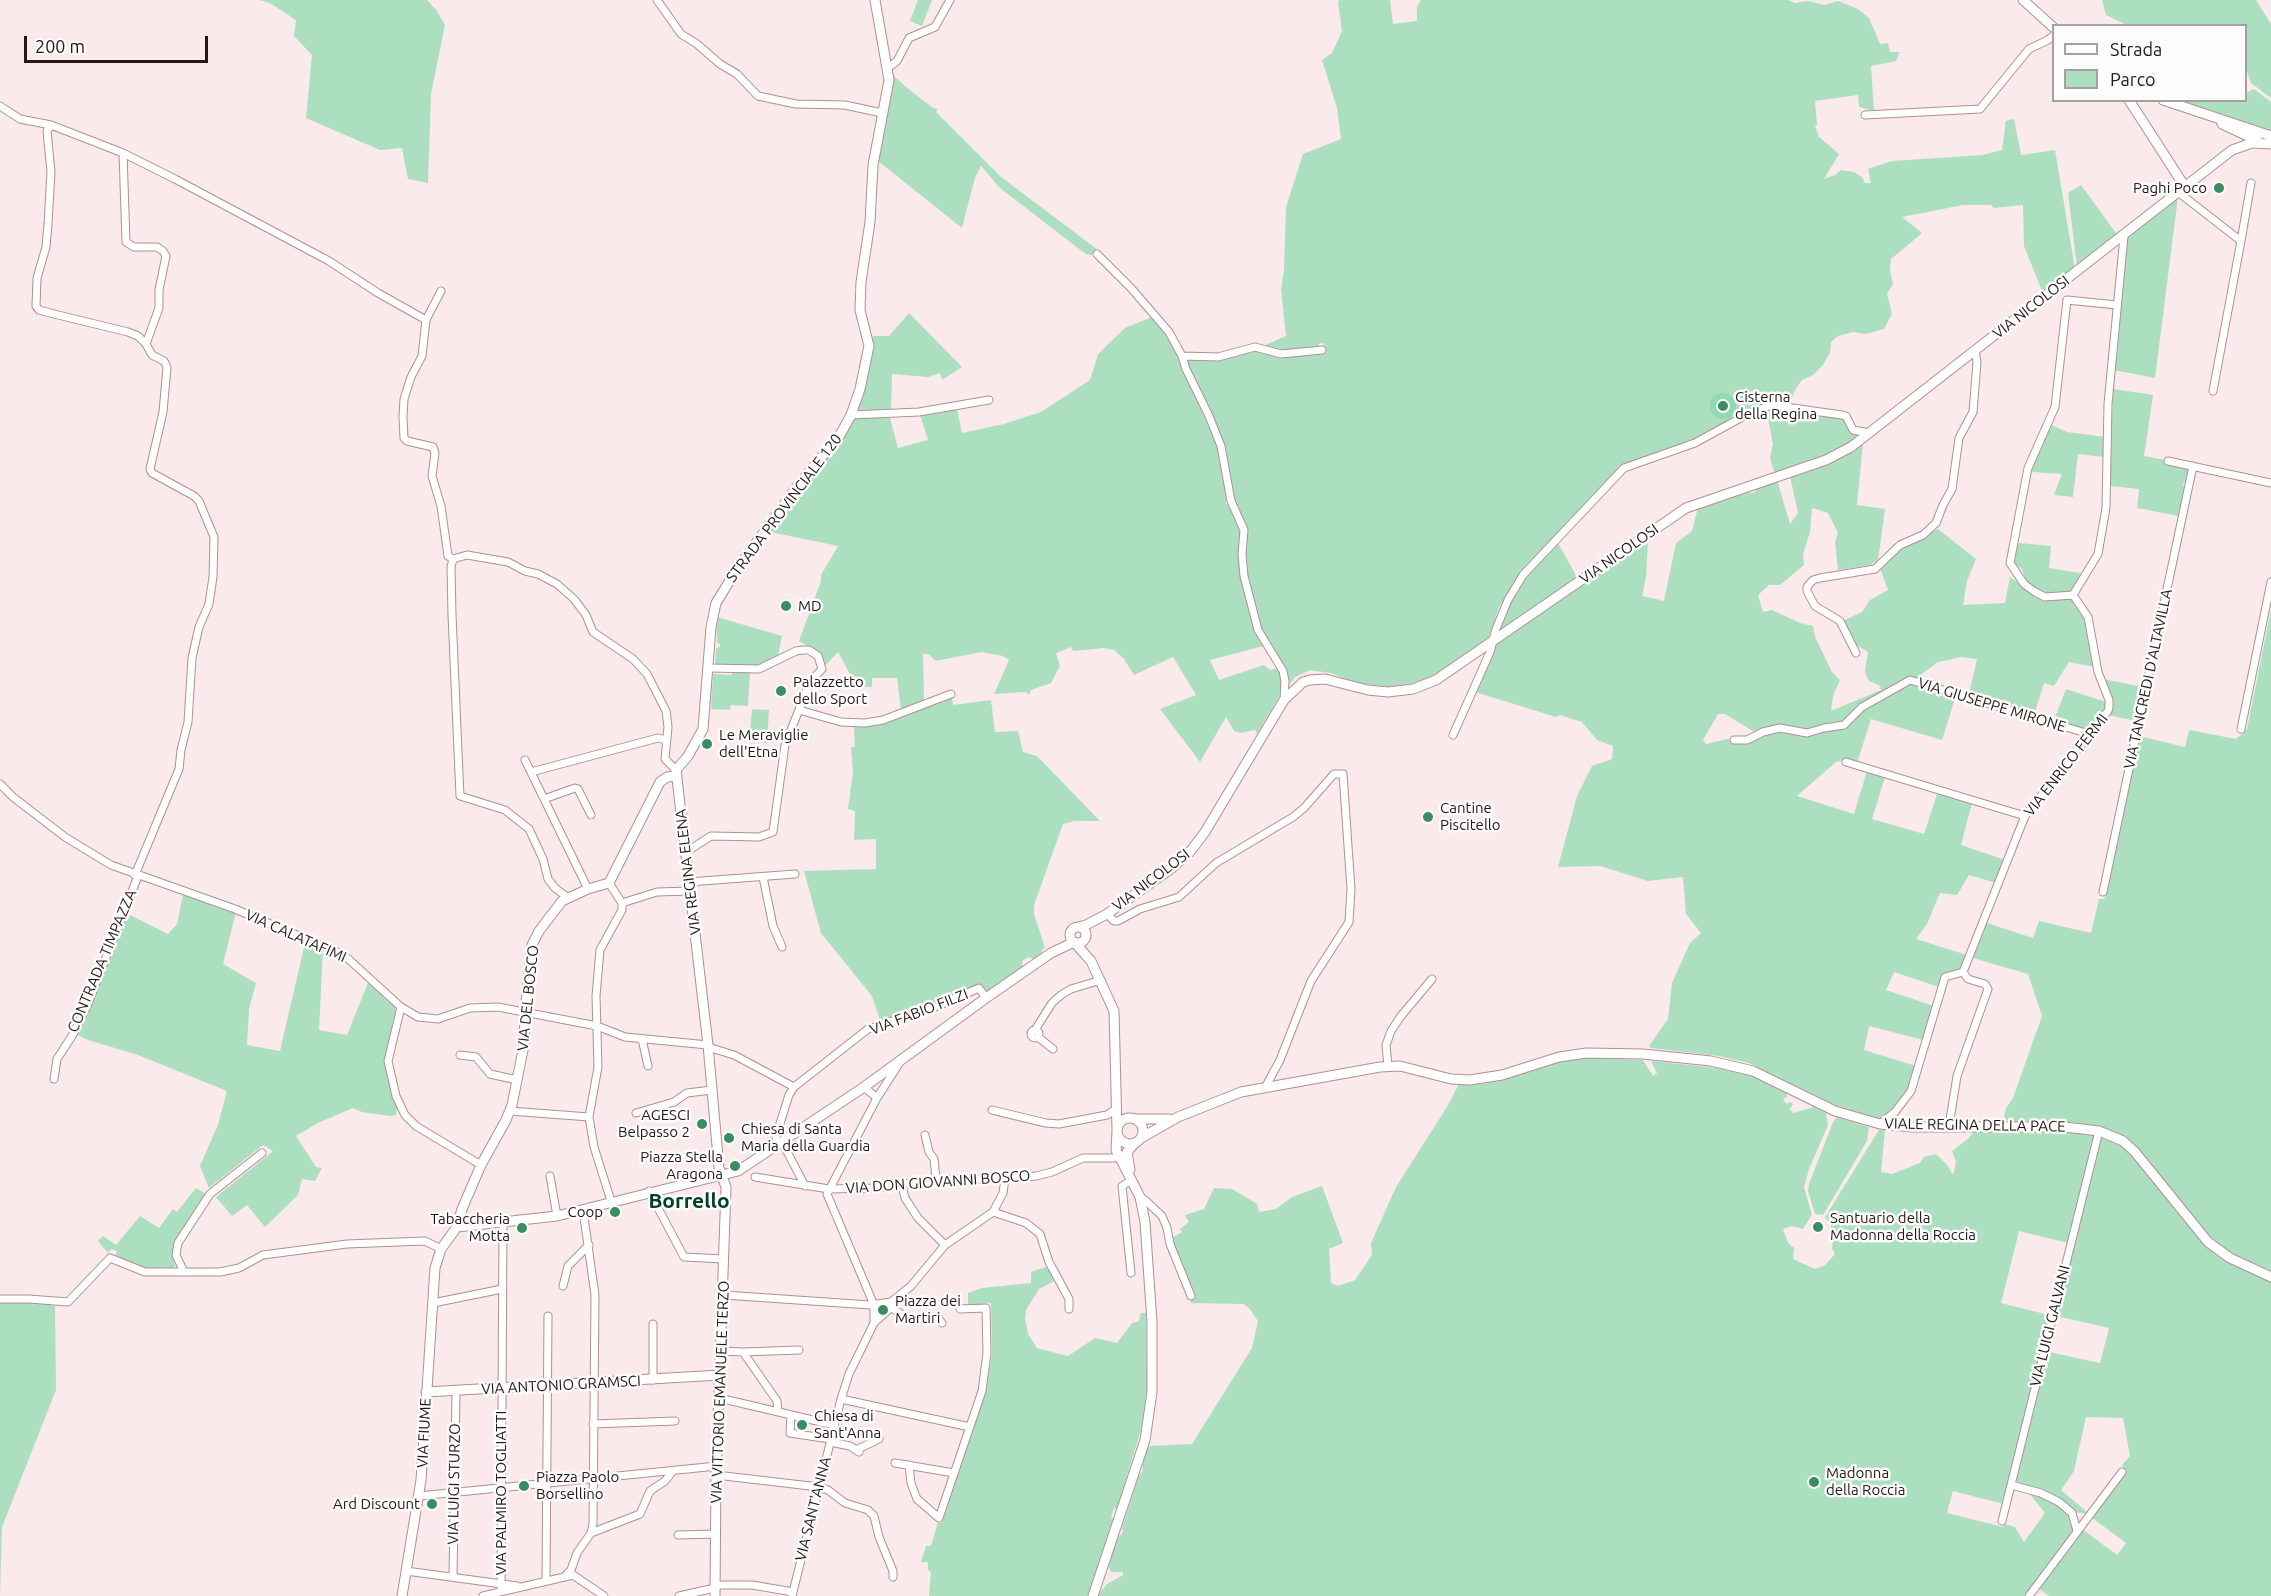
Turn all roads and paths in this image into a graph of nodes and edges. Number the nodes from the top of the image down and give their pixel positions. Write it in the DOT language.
graph roads {
  1 [pos="657,0"];
  2 [pos="875,0"];
  3 [pos="950,0"];
  4 [pos="2023,0"];
  5 [pos="2052,26"];
  6 [pos="2052,37"];
  7 [pos="888,68"];
  8 [pos="2130,102"];
  9 [pos="2168,102"];
  10 [pos="0,106"];
  11 [pos="882,113"];
  12 [pos="2198,113"];
  13 [pos="1865,115"];
  14 [pos="51,125"];
  15 [pos="2271,136"];
  16 [pos="2266,143"];
  17 [pos="123,153"];
  18 [pos="2251,183"];
  19 [pos="2182,189"];
  20 [pos="2124,236"];
  21 [pos="2241,241"];
  22 [pos="1097,254"];
  23 [pos="441,291"];
  24 [pos="2117,305"];
  25 [pos="426,320"];
  26 [pos="146,344"];
  27 [pos="1975,350"];
  28 [pos="1322,351"];
  29 [pos="1182,356"];
  30 [pos="2213,391"];
  31 [pos="989,400"];
  32 [pos="851,415"];
  33 [pos="1870,433"];
  34 [pos="2168,461"];
  35 [pos="2193,466"];
  36 [pos="2271,483"];
  37 [pos="453,559"];
  38 [pos="2271,582"];
  39 [pos="2073,595"];
  40 [pos="1493,642"];
  41 [pos="1856,653"];
  42 [pos="709,668"];
  43 [pos="951,694"];
  44 [pos="1284,700"];
  45 [pos="799,710"];
  46 [pos="2241,729"];
  47 [pos="2089,734"];
  48 [pos="1453,735"];
  49 [pos="666,740"];
  50 [pos="1734,740"];
  51 [pos="525,760"];
  52 [pos="1846,762"];
  53 [pos="531,772"];
  54 [pos="676,773"];
  55 [pos="0,784"];
  56 [pos="544,799"];
  57 [pos="591,815"];
  58 [pos="2025,816"];
  59 [pos="686,852"];
  60 [pos="795,874"];
  61 [pos="136,876"];
  62 [pos="763,877"];
  63 [pos="609,883"];
  64 [pos="690,887"];
  65 [pos="588,889"];
  66 [pos="2103,892"];
  67 [pos="567,897"];
  68 [pos="622,903"];
  69 [pos="1105,915"];
  70 [pos="1074,936"];
  71 [pos="1086,936"];
  72 [pos="782,946"];
  73 [pos="1091,961"];
  74 [pos="1963,972"];
  75 [pos="1432,979"];
  76 [pos="1101,980"];
  77 [pos="986,998"];
  78 [pos="401,1007"];
  79 [pos="525,1012"];
  80 [pos="597,1026"];
  81 [pos="642,1039"];
  82 [pos="708,1046"];
  83 [pos="1053,1049"];
  84 [pos="460,1055"];
  85 [pos="902,1059"];
  86 [pos="648,1066"];
  87 [pos="1388,1066"];
  88 [pos="879,1076"];
  89 [pos="54,1078"];
  90 [pos="517,1080"];
  91 [pos="884,1086"];
  92 [pos="1266,1086"];
  93 [pos="794,1087"];
  94 [pos="864,1087"];
  95 [pos="712,1090"];
  96 [pos="877,1098"];
  97 [pos="1118,1098"];
  98 [pos="1116,1109"];
  99 [pos="992,1110"];
  100 [pos="510,1112"];
  101 [pos="636,1113"];
  102 [pos="589,1117"];
  103 [pos="1178,1117"];
  104 [pos="1096,1118"];
  105 [pos="1132,1119"];
  106 [pos="1880,1124"];
  107 [pos="1949,1126"];
  108 [pos="1117,1129"];
  109 [pos="2099,1131"];
  110 [pos="925,1135"];
  111 [pos="1138,1141"];
  112 [pos="779,1144"];
  113 [pos="262,1153"];
  114 [pos="1123,1155"];
  115 [pos="481,1165"];
  116 [pos="738,1171"];
  117 [pos="718,1175"];
  118 [pos="550,1176"];
  119 [pos="755,1177"];
  120 [pos="936,1179"];
  121 [pos="1005,1179"];
  122 [pos="1132,1180"];
  123 [pos="902,1185"];
  124 [pos="805,1186"];
  125 [pos="726,1187"];
  126 [pos="829,1189"];
  127 [pos="649,1191"];
  128 [pos="1140,1197"];
  129 [pos="611,1201"];
  130 [pos="583,1210"];
  131 [pos="993,1212"];
  132 [pos="557,1216"];
  133 [pos="503,1222"];
  134 [pos="457,1227"];
  135 [pos="589,1245"];
  136 [pos="945,1245"];
  137 [pos="441,1249"];
  138 [pos="724,1259"];
  139 [pos="435,1268"];
  140 [pos="184,1272"];
  141 [pos="1131,1273"];
  142 [pos="2271,1277"];
  143 [pos="562,1286"];
  144 [pos="502,1290"];
  145 [pos="724,1295"];
  146 [pos="902,1295"];
  147 [pos="1191,1296"];
  148 [pos="0,1299"];
  149 [pos="433,1303"];
  150 [pos="872,1304"];
  151 [pos="892,1308"];
  152 [pos="960,1309"];
  153 [pos="1069,1309"];
  154 [pos="548,1316"];
  155 [pos="874,1323"];
  156 [pos="942,1323"];
  157 [pos="653,1324"];
  158 [pos="799,1350"];
  159 [pos="721,1351"];
  160 [pos="743,1352"];
  161 [pos="720,1377"];
  162 [pos="652,1380"];
  163 [pos="594,1384"];
  164 [pos="548,1386"];
  165 [pos="501,1388"];
  166 [pos="456,1391"];
  167 [pos="426,1392"];
  168 [pos="719,1398"];
  169 [pos="841,1399"];
  170 [pos="778,1412"];
  171 [pos="791,1415"];
  172 [pos="675,1421"];
  173 [pos="593,1424"];
  174 [pos="834,1425"];
  175 [pos="970,1427"];
  176 [pos="879,1439"];
  177 [pos="830,1441"];
  178 [pos="895,1463"];
  179 [pos="909,1465"];
  180 [pos="673,1471"];
  181 [pos="716,1471"];
  182 [pos="2122,1472"];
  183 [pos="954,1473"];
  184 [pos="593,1479"];
  185 [pos="547,1483"];
  186 [pos="2011,1485"];
  187 [pos="819,1487"];
  188 [pos="500,1488"];
  189 [pos="454,1493"];
  190 [pos="419,1496"];
  191 [pos="2072,1513"];
  192 [pos="2088,1517"];
  193 [pos="2002,1521"];
  194 [pos="2077,1531"];
  195 [pos="591,1533"];
  196 [pos="716,1534"];
  197 [pos="678,1535"];
  198 [pos="406,1571"];
  199 [pos="566,1575"];
  200 [pos="453,1577"];
  201 [pos="892,1577"];
  202 [pos="546,1580"];
  203 [pos="500,1583"];
  204 [pos="519,1587"];
  205 [pos="501,1592"];
  206 [pos="716,1592"];
  207 [pos="792,1594"];
  208 [pos="402,1596"];
  209 [pos="483,1596"];
  210 [pos="604,1596"];
  211 [pos="679,1596"];
  212 [pos="1093,1596"];
  213 [pos="2029,1596"];
  1 -- 11 [label="street"];
  2 -- 7 [label="street, STRADA PROVINCIALE 120"];
  3 -- 7 [label="street"];
  4 -- 5 [label="street"];
  6 -- 13 [label="street"];
  7 -- 11 [label="street, STRADA PROVINCIALE 120"];
  8 -- 19 [label="street"];
  9 -- 12 [label="street"];
  10 -- 14 [label="street"];
  11 -- 32 [label="street, STRADA PROVINCIALE 120"];
  12 -- 15 [label="street"];
  12 -- 16 [label="street"];
  14 -- 17 [label="street"];
  14 -- 26 [label="street"];
  16 -- 19 [label="street, VIA NICOLOSI"];
  17 -- 25 [label="street"];
  17 -- 26 [label="street"];
  18 -- 21 [label="street"];
  19 -- 20 [label="street, VIA NICOLOSI"];
  19 -- 21 [label="street"];
  20 -- 24 [label="street"];
  20 -- 27 [label="street, VIA NICOLOSI"];
  21 -- 30 [label="street"];
  22 -- 29 [label="street"];
  23 -- 25 [label="street"];
  24 -- 39 [label="street"];
  24 -- 39 [label="street"];
  25 -- 37 [label="street"];
  26 -- 61 [label="street, CONTRADA TIMPAZZA"];
  27 -- 33 [label="street, VIA NICOLOSI"];
  27 -- 41 [label="street"];
  28 -- 29 [label="street"];
  29 -- 44 [label="street"];
  31 -- 32 [label="street"];
  32 -- 42 [label="street, STRADA PROVINCIALE 120"];
  33 -- 40 [label="street, VIA NICOLOSI"];
  33 -- 40 [label="street"];
  34 -- 35 [label="street"];
  35 -- 36 [label="street"];
  35 -- 66 [label="street, VIA TANCREDI D'ALTAVILLA"];
  37 -- 49 [label="street"];
  37 -- 67 [label="street"];
  38 -- 46 [label="street"];
  39 -- 47 [label="street, VIA ENRICO FERMI"];
  40 -- 44 [label="street, VIA NICOLOSI"];
  40 -- 48 [label="street"];
  42 -- 45 [label="street"];
  42 -- 54 [label="street"];
  43 -- 45 [label="street"];
  44 -- 69 [label="street, VIA NICOLOSI"];
  45 -- 59 [label="street"];
  47 -- 50 [label="street, VIA GIUSEPPE MIRONE"];
  47 -- 58 [label="street, VIA ENRICO FERMI"];
  49 -- 53 [label="street"];
  49 -- 54 [label="street"];
  51 -- 53 [label="street"];
  52 -- 58 [label="street"];
  53 -- 56 [label="street"];
  54 -- 59 [label="street, VIA REGINA ELENA"];
  54 -- 63 [label="street"];
  55 -- 61 [label="street, VIA CALATAFIMI"];
  56 -- 57 [label="street"];
  56 -- 65 [label="street"];
  58 -- 74 [label="street, VIA ENRICO FERMI"];
  59 -- 64 [label="street, VIA REGINA ELENA"];
  60 -- 62 [label="street"];
  61 -- 78 [label="street, VIA CALATAFIMI"];
  61 -- 89 [label="street, CONTRADA TIMPAZZA"];
  62 -- 64 [label="street"];
  62 -- 72 [label="street"];
  63 -- 65 [label="street, VIA DEL BOSCO"];
  63 -- 68 [label="street"];
  64 -- 68 [label="street"];
  64 -- 82 [label="street, VIA REGINA ELENA"];
  65 -- 67 [label="street, VIA DEL BOSCO"];
  67 -- 79 [label="street, VIA DEL BOSCO"];
  68 -- 80 [label="street"];
  69 -- 70 [label="street"];
  69 -- 71 [label="street"];
  69 -- 92 [label="street"];
  70 -- 71 [label="street"];
  70 -- 73 [label="street"];
  70 -- 77 [label="street"];
  71 -- 73 [label="street"];
  73 -- 76 [label="street"];
  74 -- 106 [label="street"];
  74 -- 107 [label="street"];
  75 -- 87 [label="street"];
  76 -- 83 [label="street"];
  76 -- 97 [label="street"];
  77 -- 85 [label="street"];
  77 -- 93 [label="street, VIA FABIO FILZI"];
  78 -- 79 [label="street, VIA CALATAFIMI"];
  78 -- 115 [label="street"];
  79 -- 80 [label="street, VIA CALATAFIMI"];
  79 -- 90 [label="street, VIA DEL BOSCO"];
  80 -- 81 [label="street, VIA CALATAFIMI"];
  80 -- 102 [label="street"];
  81 -- 82 [label="street, VIA CALATAFIMI"];
  81 -- 86 [label="street"];
  82 -- 93 [label="street, VIA CALATAFIMI"];
  82 -- 95 [label="street, VIA REGINA ELENA"];
  84 -- 90 [label="street"];
  85 -- 88 [label="street"];
  85 -- 91 [label="street"];
  87 -- 92 [label="street, VIALE REGINA DELLA PACE"];
  87 -- 106 [label="street, VIALE REGINA DELLA PACE"];
  88 -- 91 [label="street"];
  88 -- 94 [label="street"];
  90 -- 100 [label="street, VIA DEL BOSCO"];
  91 -- 96 [label="street"];
  92 -- 103 [label="street, VIALE REGINA DELLA PACE"];
  93 -- 112 [label="street"];
  94 -- 96 [label="street"];
  94 -- 112 [label="street"];
  95 -- 101 [label="street"];
  95 -- 117 [label="street, VIA REGINA ELENA"];
  96 -- 126 [label="street"];
  97 -- 98 [label="street"];
  97 -- 105 [label="street"];
  98 -- 104 [label="street"];
  98 -- 108 [label="street"];
  99 -- 104 [label="street"];
  100 -- 102 [label="street"];
  100 -- 115 [label="street, VIA DEL BOSCO"];
  102 -- 129 [label="street"];
  103 -- 105 [label="street"];
  103 -- 111 [label="street"];
  104 -- 108 [label="street"];
  105 -- 108 [label="street"];
  105 -- 111 [label="street"];
  106 -- 107 [label="street, VIALE REGINA DELLA PACE"];
  107 -- 109 [label="street, VIALE REGINA DELLA PACE"];
  108 -- 111 [label="street"];
  108 -- 114 [label="street"];
  109 -- 142 [label="street, VIALE REGINA DELLA PACE"];
  109 -- 186 [label="street, VIA LUIGI GALVANI"];
  110 -- 120 [label="street"];
  111 -- 114 [label="street"];
  112 -- 116 [label="street"];
  112 -- 124 [label="street"];
  113 -- 140 [label="street"];
  114 -- 121 [label="street, VIA DON GIOVANNI BOSCO"];
  114 -- 122 [label="street"];
  115 -- 134 [label="street, VIA DEL BOSCO"];
  116 -- 117 [label="street"];
  116 -- 125 [label="street"];
  117 -- 125 [label="street, VIA REGINA ELENA"];
  117 -- 127 [label="street"];
  118 -- 132 [label="street"];
  119 -- 124 [label="street, VIA DON GIOVANNI BOSCO"];
  120 -- 121 [label="street, VIA DON GIOVANNI BOSCO"];
  120 -- 123 [label="street, VIA DON GIOVANNI BOSCO"];
  121 -- 131 [label="street"];
  122 -- 128 [label="street"];
  122 -- 141 [label="street"];
  123 -- 126 [label="street, VIA DON GIOVANNI BOSCO"];
  123 -- 136 [label="street"];
  124 -- 126 [label="street, VIA DON GIOVANNI BOSCO"];
  125 -- 138 [label="street, VIA VITTORIO EMANUELE TERZO"];
  126 -- 150 [label="street"];
  127 -- 129 [label="street"];
  127 -- 138 [label="street"];
  128 -- 147 [label="street"];
  128 -- 212 [label="street"];
  129 -- 130 [label="street"];
  130 -- 132 [label="street"];
  130 -- 135 [label="street"];
  131 -- 136 [label="street"];
  131 -- 153 [label="street"];
  132 -- 133 [label="street"];
  133 -- 134 [label="street"];
  133 -- 144 [label="street, VIA PALMIRO TOGLIATTI"];
  134 -- 137 [label="street, VIA DEL BOSCO"];
  135 -- 143 [label="street"];
  135 -- 163 [label="street"];
  136 -- 146 [label="street"];
  137 -- 139 [label="street, VIA DEL BOSCO"];
  137 -- 140 [label="street"];
  138 -- 145 [label="street, VIA VITTORIO EMANUELE TERZO"];
  139 -- 149 [label="street, VIA FIUME"];
  140 -- 148 [label="street"];
  144 -- 149 [label="street"];
  144 -- 165 [label="street, VIA PALMIRO TOGLIATTI"];
  145 -- 150 [label="street"];
  145 -- 159 [label="street, VIA VITTORIO EMANUELE TERZO"];
  146 -- 150 [label="street"];
  146 -- 151 [label="street"];
  149 -- 167 [label="street, VIA FIUME"];
  150 -- 155 [label="street"];
  151 -- 155 [label="street"];
  151 -- 156 [label="street"];
  152 -- 175 [label="street"];
  154 -- 164 [label="street"];
  155 -- 169 [label="street, VIA SANT'ANNA"];
  157 -- 162 [label="street"];
  158 -- 160 [label="street"];
  159 -- 160 [label="street"];
  159 -- 161 [label="street, VIA VITTORIO EMANUELE TERZO"];
  160 -- 170 [label="street"];
  161 -- 162 [label="street, VIA ANTONIO GRAMSCI"];
  161 -- 168 [label="street, VIA VITTORIO EMANUELE TERZO"];
  162 -- 163 [label="street, VIA ANTONIO GRAMSCI"];
  163 -- 164 [label="street, VIA ANTONIO GRAMSCI"];
  163 -- 173 [label="street"];
  164 -- 165 [label="street, VIA ANTONIO GRAMSCI"];
  164 -- 185 [label="street"];
  165 -- 166 [label="street, VIA ANTONIO GRAMSCI"];
  165 -- 188 [label="street, VIA PALMIRO TOGLIATTI"];
  166 -- 167 [label="street, VIA ANTONIO GRAMSCI"];
  166 -- 189 [label="street, VIA LUIGI STURZO"];
  167 -- 190 [label="street, VIA FIUME"];
  168 -- 170 [label="street"];
  168 -- 181 [label="street, VIA VITTORIO EMANUELE TERZO"];
  169 -- 174 [label="street, VIA SANT'ANNA"];
  169 -- 175 [label="street"];
  170 -- 171 [label="street"];
  171 -- 174 [label="street"];
  171 -- 177 [label="street"];
  172 -- 173 [label="street"];
  173 -- 184 [label="street"];
  174 -- 177 [label="street, VIA SANT'ANNA"];
  175 -- 183 [label="street"];
  176 -- 177 [label="street"];
  177 -- 187 [label="street, VIA SANT'ANNA"];
  178 -- 179 [label="street"];
  179 -- 183 [label="street"];
  179 -- 183 [label="street"];
  180 -- 181 [label="street"];
  180 -- 184 [label="street"];
  180 -- 195 [label="street"];
  181 -- 187 [label="street"];
  181 -- 196 [label="street, VIA VITTORIO EMANUELE TERZO"];
  182 -- 192 [label="street"];
  184 -- 185 [label="street"];
  184 -- 195 [label="street"];
  185 -- 188 [label="street"];
  185 -- 202 [label="street"];
  186 -- 191 [label="street"];
  186 -- 193 [label="street, VIA LUIGI GALVANI"];
  187 -- 201 [label="street"];
  187 -- 207 [label="street, VIA SANT'ANNA"];
  188 -- 189 [label="street"];
  188 -- 203 [label="street, VIA PALMIRO TOGLIATTI"];
  189 -- 190 [label="street"];
  189 -- 200 [label="street, VIA LUIGI STURZO"];
  190 -- 198 [label="street, VIA FIUME"];
  191 -- 192 [label="street"];
  191 -- 194 [label="street"];
  192 -- 194 [label="street"];
  194 -- 213 [label="street"];
  195 -- 199 [label="street"];
  196 -- 197 [label="street"];
  196 -- 206 [label="street, VIA VITTORIO EMANUELE TERZO"];
  198 -- 200 [label="street"];
  198 -- 208 [label="street, VIA FIUME"];
  199 -- 202 [label="street"];
  199 -- 210 [label="street"];
  200 -- 203 [label="street"];
  202 -- 204 [label="street"];
  203 -- 204 [label="street"];
  203 -- 205 [label="street, VIA PALMIRO TOGLIATTI"];
  204 -- 205 [label="street"];
  205 -- 209 [label="street"];
  206 -- 207 [label="street"];
  206 -- 211 [label="street"];
}
